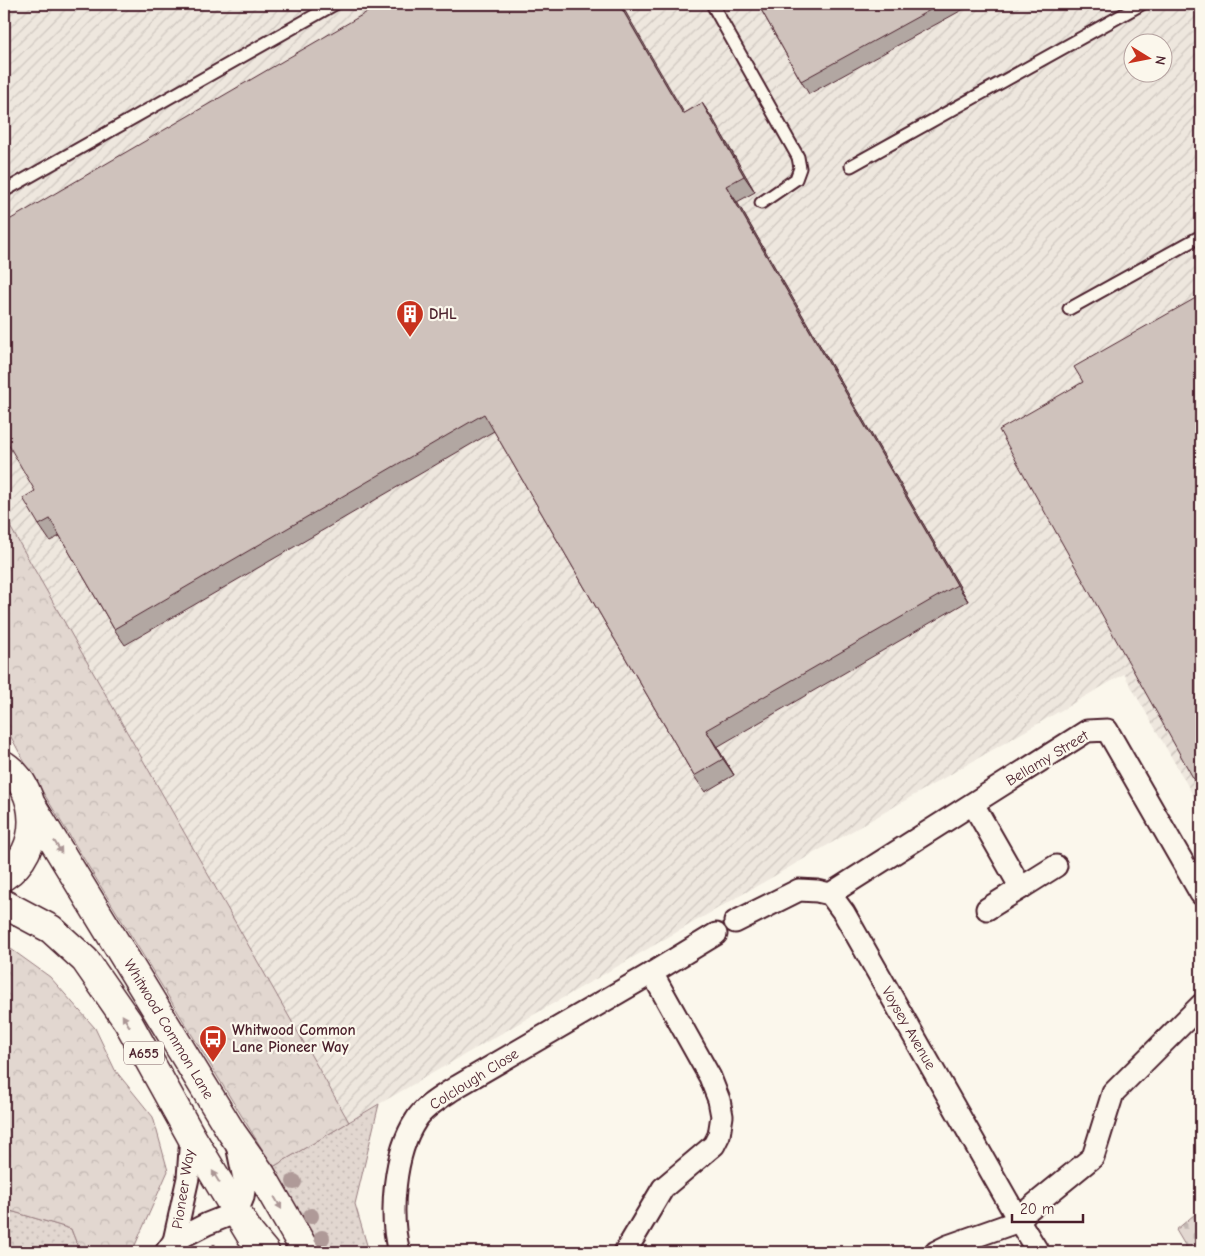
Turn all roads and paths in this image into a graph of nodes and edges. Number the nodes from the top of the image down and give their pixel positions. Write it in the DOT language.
graph roads {
  1 [pos="335,4"];
  2 [pos="712,4"];
  3 [pos="1142,4"];
  4 [pos="851,166"];
  5 [pos="4,191"];
  6 [pos="760,203"];
  7 [pos="1201,236"];
  8 [pos="1069,309"];
  9 [pos="4,765"];
  10 [pos="973,804"];
  11 [pos="32,806"];
  12 [pos="1056,866"];
  13 [pos="4,876"];
  14 [pos="1021,888"];
  15 [pos="830,894"];
  16 [pos="1201,894"];
  17 [pos="4,904"];
  18 [pos="987,909"];
  19 [pos="735,922"];
  20 [pos="716,934"];
  21 [pos="652,973"];
  22 [pos="1201,1005"];
  23 [pos="191,1136"];
  24 [pos="236,1138"];
  25 [pos="1019,1221"];
  26 [pos="250,1233"];
  27 [pos="210,1234"];
  28 [pos="170,1247"];
  29 [pos="227,1252"];
  30 [pos="306,1252"];
  31 [pos="399,1252"];
  32 [pos="624,1252"];
  33 [pos="936,1252"];
  34 [pos="1038,1252"];
  1 -- 5 [label="lane"];
  2 -- 6 [label="lane"];
  3 -- 4 [label="lane"];
  7 -- 8 [label="lane"];
  9 -- 11 [label="main road, A655"];
  10 -- 14 [label="street"];
  10 -- 15 [label="street, Bellamy Street"];
  10 -- 16 [label="street, Bellamy Street"];
  11 -- 13 [label="main road, A655"];
  11 -- 24 [label="main road, Whitwood Common Lane / A655, one-way"];
  12 -- 14 [label="street"];
  14 -- 18 [label="street"];
  15 -- 19 [label="street"];
  15 -- 25 [label="street, Voysey Avenue"];
  23 -- 17 [label="main road, A655, one-way"];
  20 -- 21 [label="street, Colclough Close"];
  21 -- 31 [label="street, Colclough Close"];
  21 -- 32 [label="street"];
  22 -- 25 [label="street"];
  26 -- 23 [label="main road, A655, one-way"];
  23 -- 28 [label="street, Pioneer Way"];
  24 -- 26 [label="street"];
  24 -- 30 [label="main road, Whitwood Common Lane / A655, one-way"];
  25 -- 33 [label="street"];
  25 -- 34 [label="street, Voysey Avenue"];
  26 -- 27 [label="street, Pioneer Way"];
  27 -- 28 [label="street, Pioneer Way"];
  27 -- 29 [label="path"];
}
